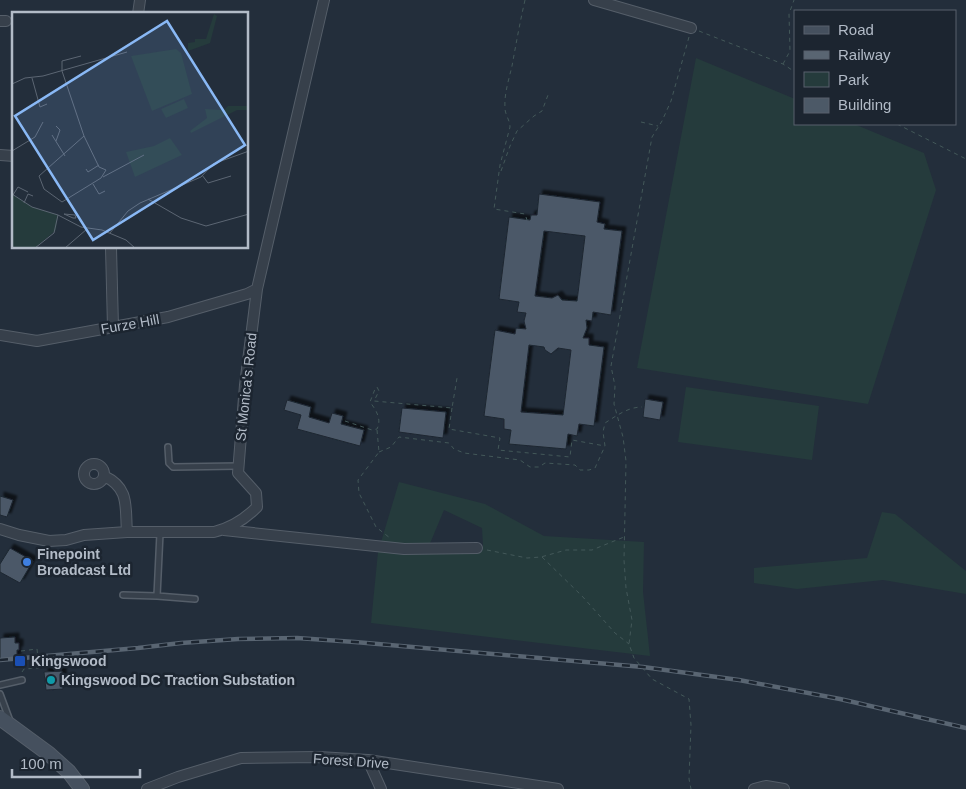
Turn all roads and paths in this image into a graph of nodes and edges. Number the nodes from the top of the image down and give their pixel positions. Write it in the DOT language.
graph roads {
  1 [pos="324,0"];
  2 [pos="525,0"];
  3 [pos="594,0"];
  4 [pos="794,0"];
  5 [pos="691,28"];
  6 [pos="783,64"];
  7 [pos="794,71"];
  8 [pos="548,95"];
  9 [pos="641,122"];
  10 [pos="899,125"];
  11 [pos="658,127"];
  12 [pos="966,159"];
  13 [pos="500,172"];
  14 [pos="526,220"];
  15 [pos="111,249"];
  16 [pos="257,289"];
  17 [pos="113,327"];
  18 [pos="0,335"];
  19 [pos="457,378"];
  20 [pos="642,407"];
  21 [pos="452,408"];
  22 [pos="617,416"];
  23 [pos="345,421"];
  24 [pos="376,429"];
  25 [pos="605,446"];
  26 [pos="168,447"];
  27 [pos="379,452"];
  28 [pos="238,466"];
  29 [pos="104,476"];
  30 [pos="0,529"];
  31 [pos="224,530"];
  32 [pos="127,532"];
  33 [pos="160,533"];
  34 [pos="624,537"];
  35 [pos="390,538"];
  36 [pos="477,548"];
  37 [pos="542,557"];
  38 [pos="124,595"];
  39 [pos="157,596"];
  40 [pos="195,599"];
  41 [pos="629,644"];
  42 [pos="21,650"];
  43 [pos="24,668"];
  44 [pos="22,680"];
  45 [pos="0,685"];
  46 [pos="0,694"];
  47 [pos="4,723"];
  48 [pos="368,760"];
  49 [pos="82,789"];
  50 [pos="147,789"];
  51 [pos="381,789"];
  52 [pos="558,789"];
  53 [pos="692,789"];
  54 [pos="754,789"];
  55 [pos="784,789"];
  1 -- 16 [label="street, St Monica's Road"];
  2 -- 13 [label="path"];
  3 -- 5 [label="street"];
  4 -- 6 [label="path"];
  5 -- 6 [label="path"];
  5 -- 11 [label="path"];
  6 -- 7 [label="path"];
  8 -- 13 [label="path"];
  9 -- 11 [label="path"];
  10 -- 12 [label="path"];
  11 -- 22 [label="path"];
  13 -- 14 [label="path"];
  15 -- 17 [label="street"];
  16 -- 17 [label="street, Furze Hill"];
  16 -- 28 [label="street, St Monica's Road"];
  17 -- 18 [label="street, Furze Hill"];
  19 -- 21 [label="path"];
  20 -- 22 [label="path"];
  21 -- 24 [label="path"];
  21 -- 25 [label="path"];
  22 -- 25 [label="path"];
  22 -- 34 [label="path"];
  23 -- 24 [label="path"];
  24 -- 27 [label="path"];
  25 -- 27 [label="path"];
  26 -- 28 [label="lane"];
  27 -- 35 [label="path"];
  28 -- 31 [label="street"];
  29 -- 32 [label="street"];
  30 -- 32 [label="street"];
  31 -- 33 [label="street"];
  31 -- 36 [label="street"];
  32 -- 33 [label="street"];
  33 -- 39 [label="lane"];
  34 -- 37 [label="path"];
  34 -- 41 [label="path"];
  36 -- 37 [label="path"];
  37 -- 41 [label="path"];
  38 -- 39 [label="lane"];
  39 -- 40 [label="lane"];
  41 -- 53 [label="path"];
  42 -- 43 [label="path, bridge"];
  44 -- 45 [label="lane"];
  46 -- 47 [label="lane"];
  47 -- 49 [label="main road"];
  48 -- 50 [label="street, Forest Drive"];
  48 -- 51 [label="street"];
  48 -- 52 [label="street, Forest Drive"];
  54 -- 55 [label="street"];
}
